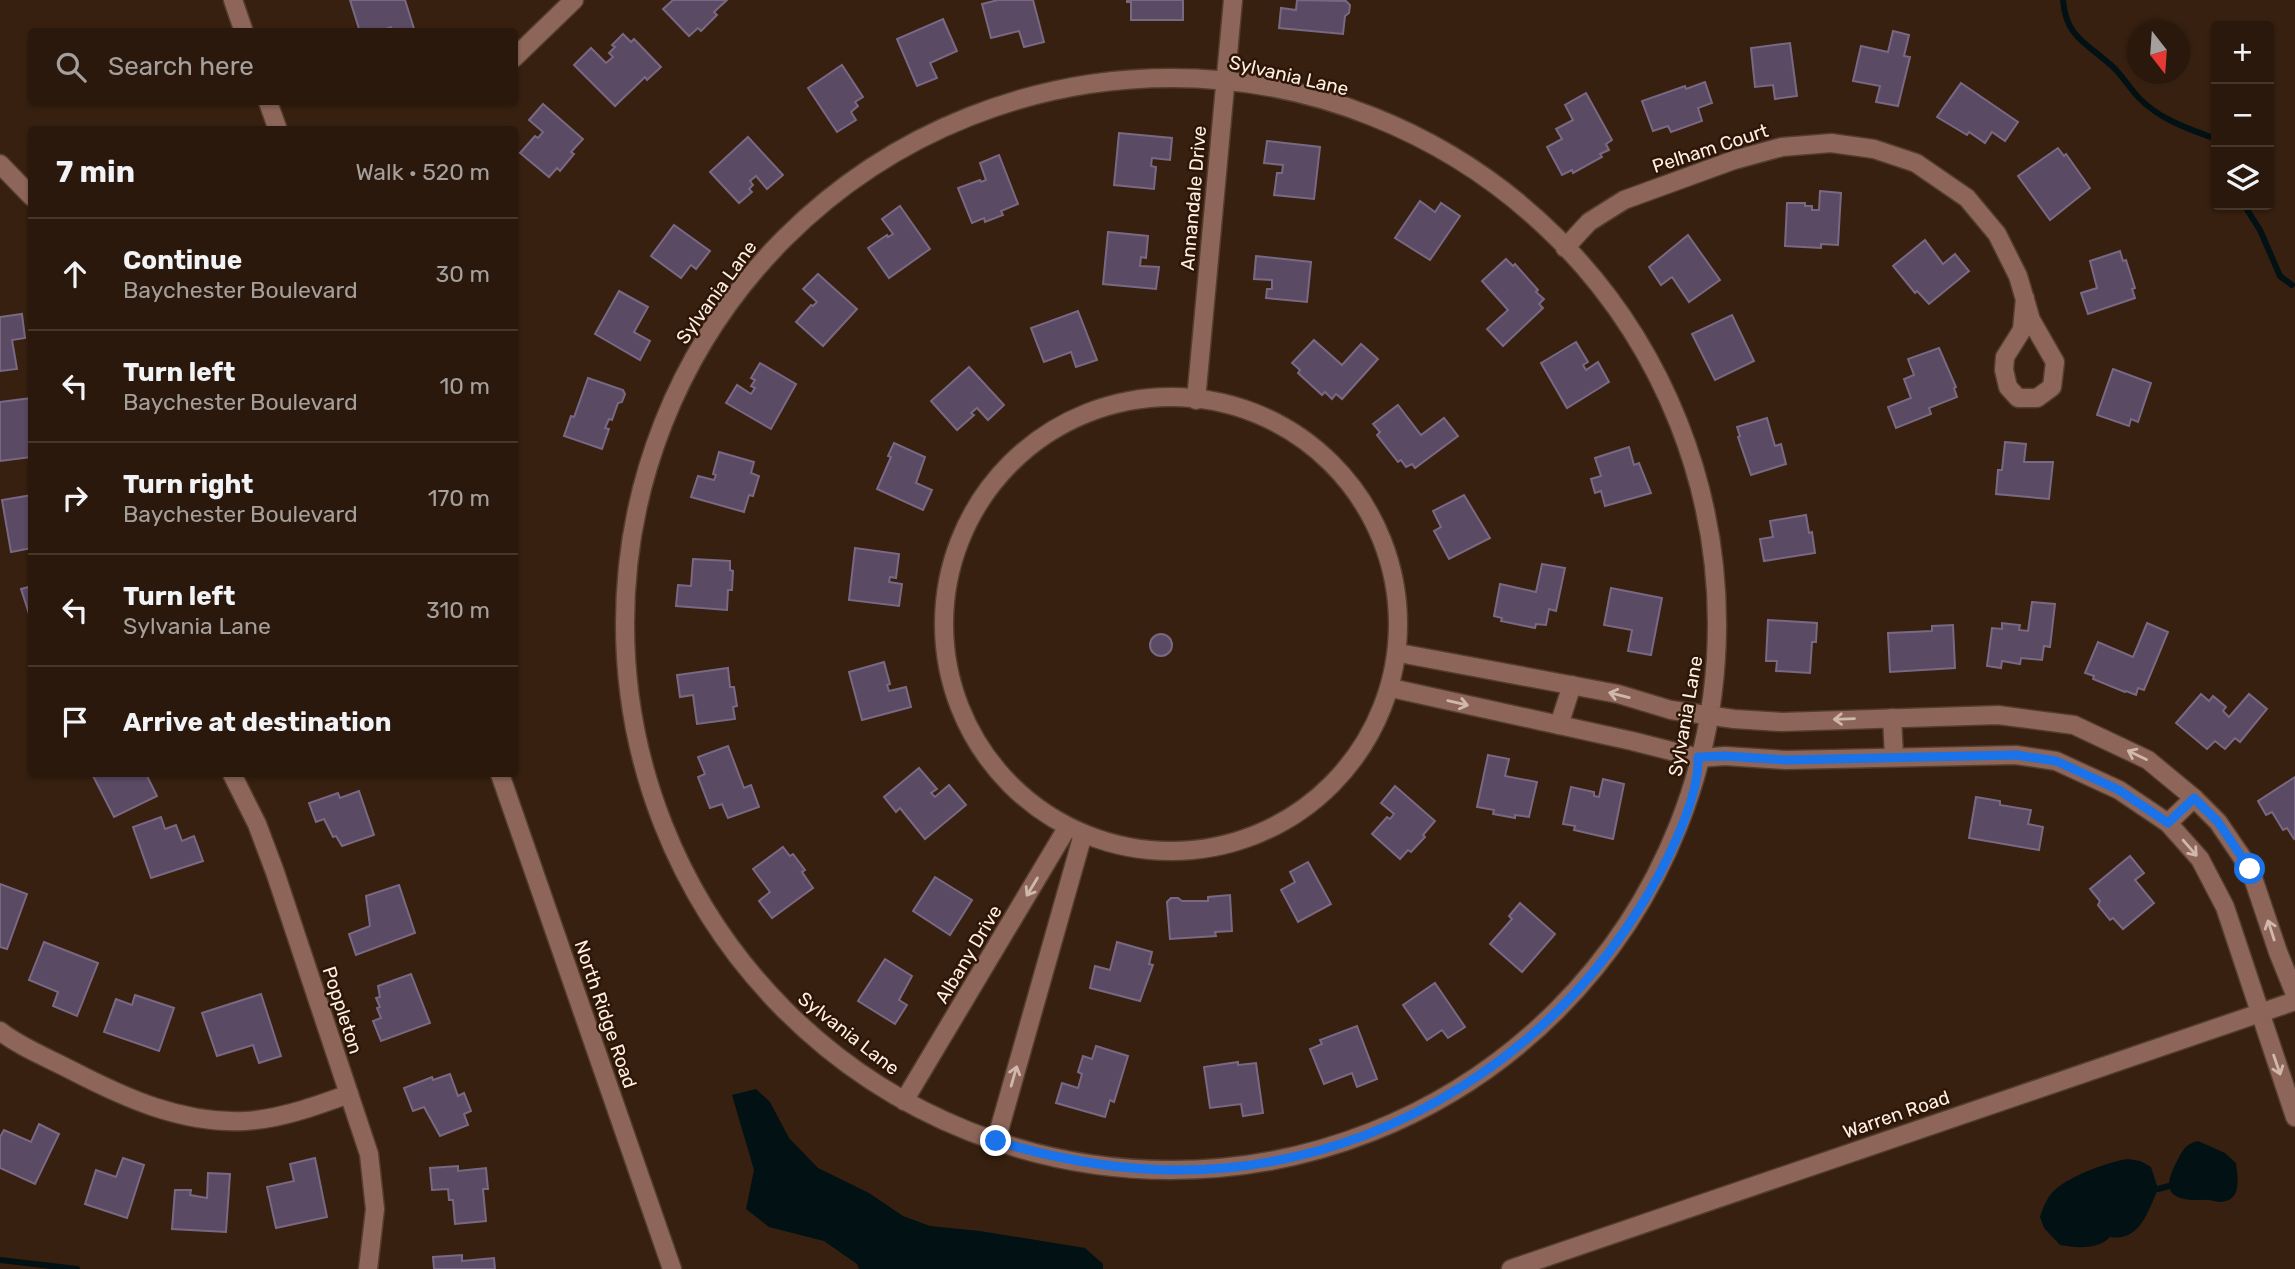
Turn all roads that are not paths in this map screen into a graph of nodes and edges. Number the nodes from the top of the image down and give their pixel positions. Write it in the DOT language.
graph roads {
  1 [pos="233,0"];
  2 [pos="574,0"];
  3 [pos="1233,0"];
  4 [pos="243,28"];
  5 [pos="518,54"];
  6 [pos="1225,80"];
  7 [pos="269,105"];
  8 [pos="277,126"];
  9 [pos="0,164"];
  10 [pos="28,193"];
  11 [pos="1565,248"];
  12 [pos="2025,298"];
  13 [pos="1196,400"];
  14 [pos="1399,653"];
  15 [pos="1572,685"];
  16 [pos="1391,688"];
  17 [pos="1707,715"];
  18 [pos="1892,718"];
  19 [pos="1559,725"];
  20 [pos="1894,756"];
  21 [pos="1698,757"];
  22 [pos="234,777"];
  23 [pos="500,777"];
  24 [pos="2194,798"];
  25 [pos="2168,823"];
  26 [pos="1075,833"];
  27 [pos="2295,994"];
  28 [pos="2295,1001"];
  29 [pos="2260,1013"];
  30 [pos="0,1031"];
  31 [pos="349,1094"];
  32 [pos="904,1101"];
  33 [pos="2295,1117"];
  34 [pos="996,1141"];
  35 [pos="368,1269"];
  36 [pos="672,1269"];
  37 [pos="1511,1269"];
  1 -- 4 [label="street"];
  2 -- 5 [label="street"];
  3 -- 6 [label="street, Annandale Drive"];
  6 -- 11 [label="street, Sylvania Lane"];
  6 -- 13 [label="street, Annandale Drive"];
  6 -- 32 [label="street, Sylvania Lane"];
  7 -- 8 [label="street"];
  9 -- 10 [label="street"];
  11 -- 12 [label="street, Pelham Court"];
  11 -- 17 [label="street, Sylvania Lane"];
  12 -- 12 [label="street, Pelham Court"];
  13 -- 14 [label="street"];
  13 -- 26 [label="street"];
  14 -- 15 [label="street"];
  14 -- 16 [label="street"];
  17 -- 15 [label="street, one-way"];
  15 -- 19 [label="street"];
  16 -- 19 [label="street, one-way"];
  16 -- 26 [label="street"];
  18 -- 17 [label="street, one-way"];
  17 -- 21 [label="street, Sylvania Lane"];
  18 -- 20 [label="street"];
  24 -- 18 [label="street, one-way"];
  19 -- 21 [label="street"];
  20 -- 21 [label="street"];
  20 -- 25 [label="street"];
  21 -- 34 [label="street, Sylvania Lane"];
  22 -- 31 [label="street, Poppleton"];
  23 -- 36 [label="street, North Ridge Road"];
  24 -- 25 [label="street"];
  27 -- 24 [label="street, one-way"];
  25 -- 29 [label="street, one-way"];
  26 -- 32 [label="street, Albany Drive, one-way"];
  34 -- 26 [label="street, one-way"];
  28 -- 29 [label="street, Warren Road"];
  29 -- 33 [label="street, one-way"];
  29 -- 37 [label="street, Warren Road"];
  30 -- 31 [label="street"];
  31 -- 35 [label="street, Poppleton"];
  32 -- 34 [label="street, Sylvania Lane"];
}
